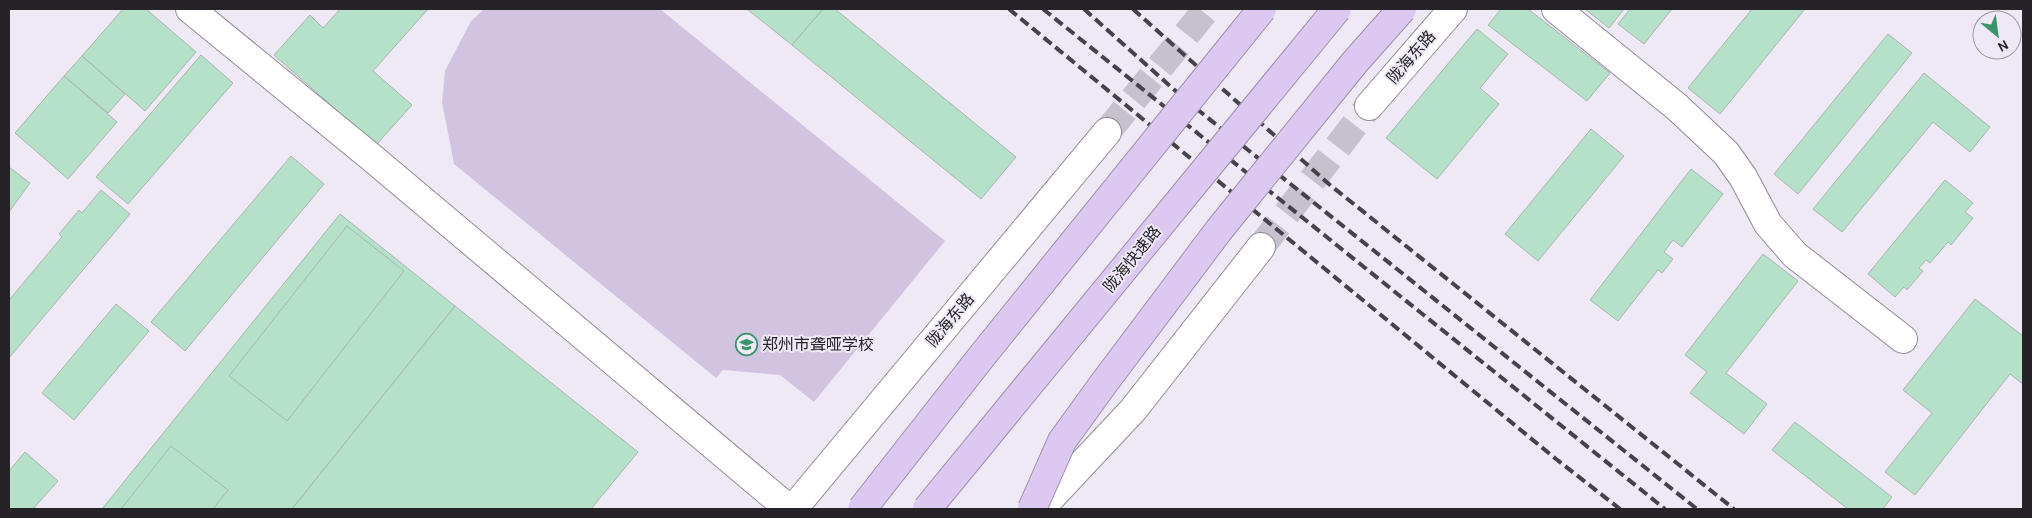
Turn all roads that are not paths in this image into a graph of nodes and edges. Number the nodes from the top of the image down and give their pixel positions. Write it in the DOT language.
graph roads {
  1 [pos="190,9"];
  2 [pos="1262,9"];
  3 [pos="1337,9"];
  4 [pos="1402,9"];
  5 [pos="1452,9"];
  6 [pos="1556,9"];
  7 [pos="1369,106"];
  8 [pos="1108,132"];
  9 [pos="1261,247"];
  10 [pos="1903,339"];
  11 [pos="789,509"];
  12 [pos="793,509"];
  13 [pos="862,509"];
  14 [pos="927,509"];
  15 [pos="1032,509"];
  16 [pos="1040,509"];
  1 -- 11 [label="street"];
  2 -- 13 [label="highway, bridge"];
  3 -- 14 [label="highway, 陇海快速路, bridge"];
  4 -- 15 [label="highway, bridge"];
  5 -- 7 [label="street, 陇海东路"];
  6 -- 10 [label="street"];
  8 -- 12 [label="street, 陇海东路"];
  9 -- 16 [label="street"];
}
